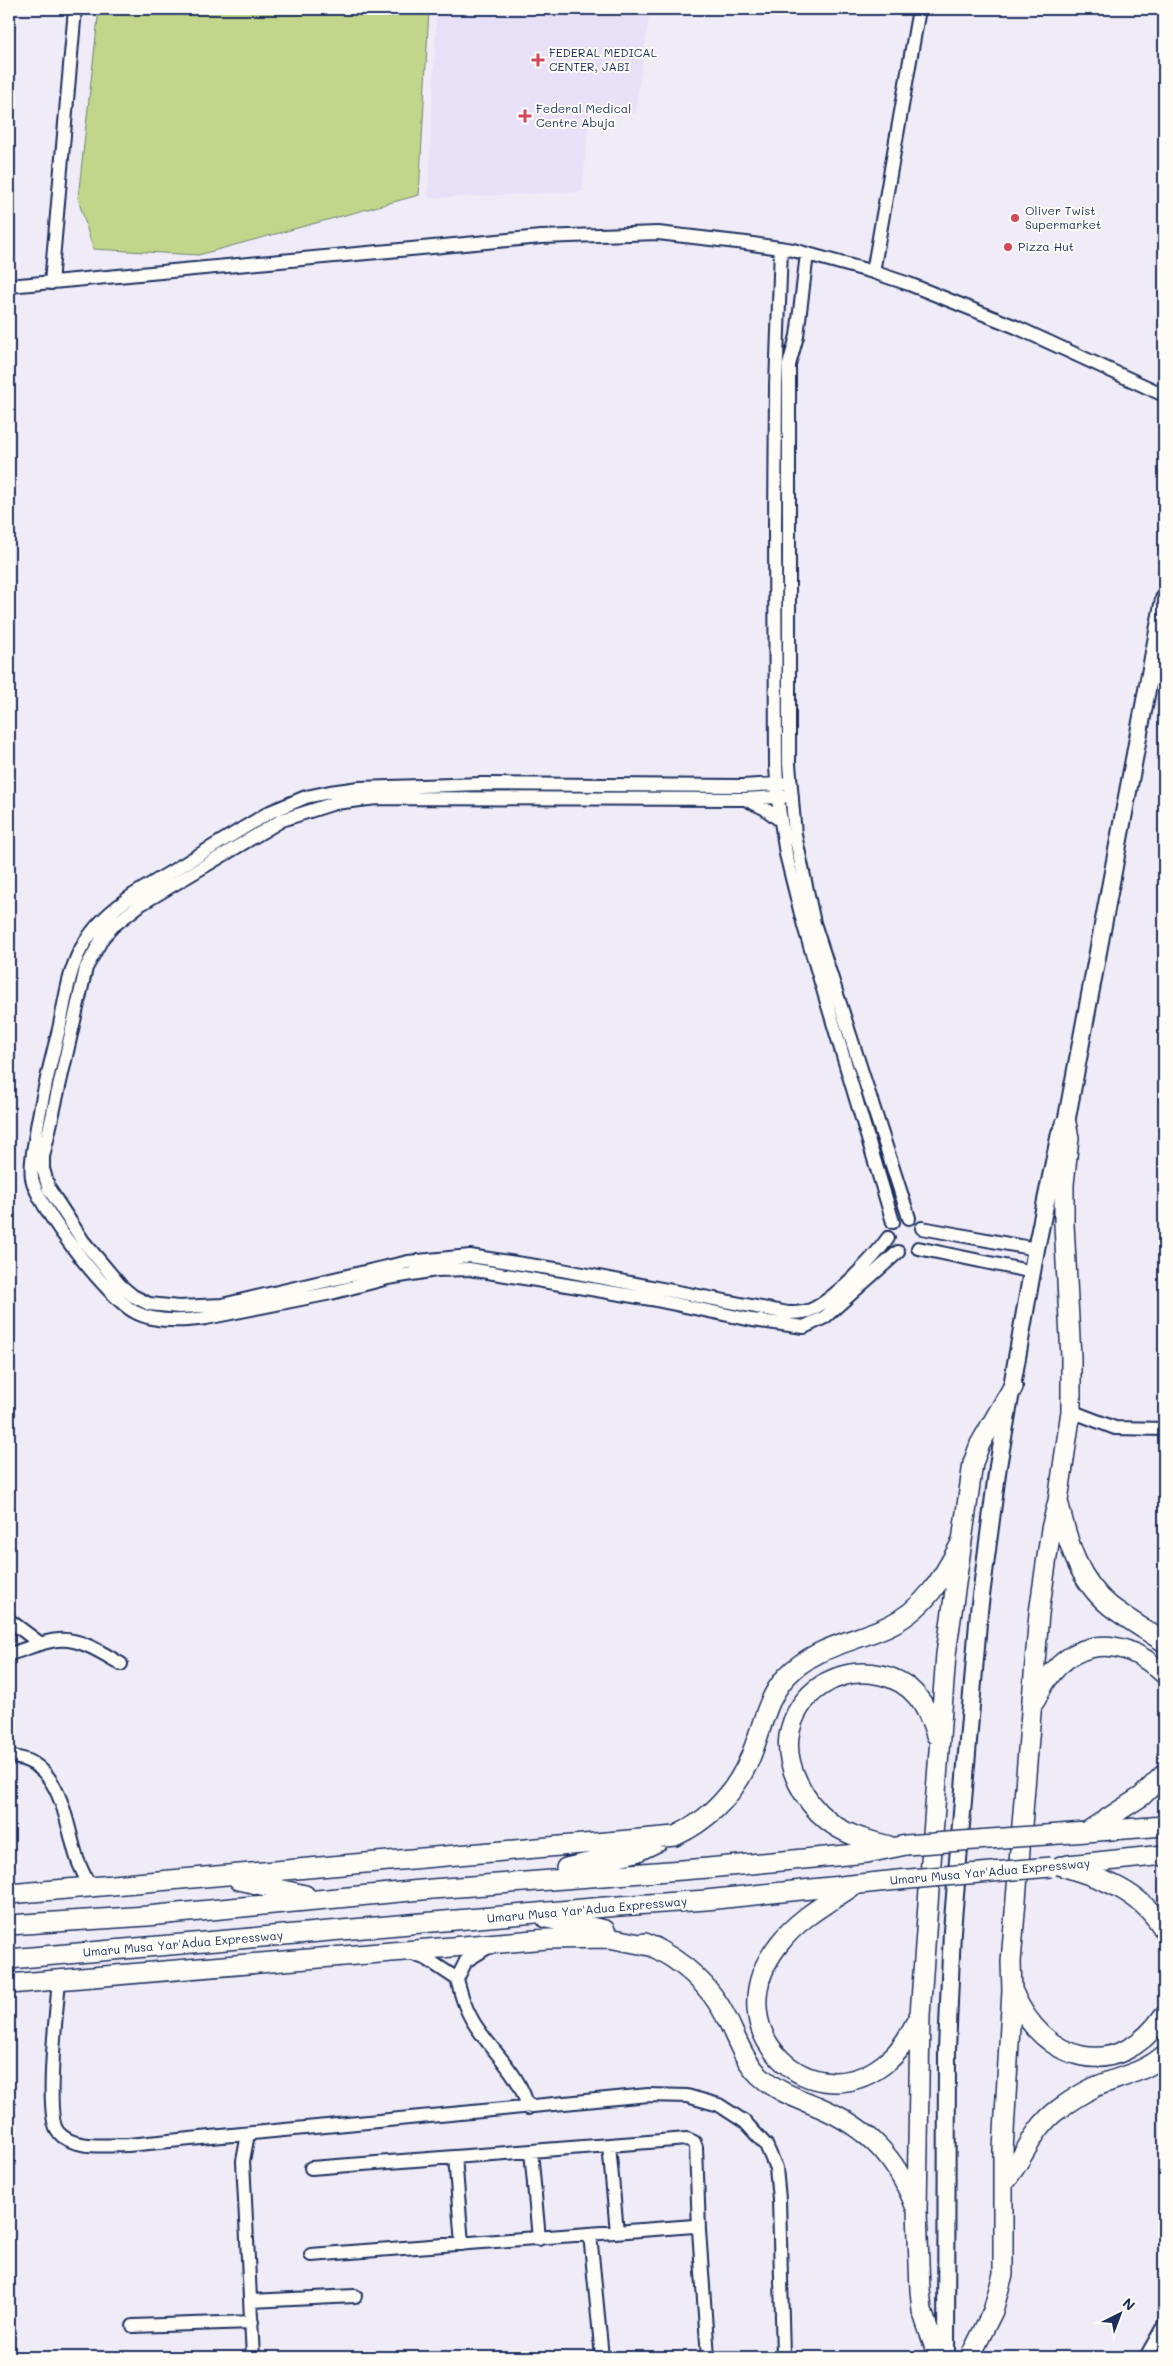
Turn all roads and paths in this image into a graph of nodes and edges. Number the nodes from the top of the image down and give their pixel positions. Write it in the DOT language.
graph roads {
  1 [pos="75,9"];
  2 [pos="919,9"];
  3 [pos="781,248"];
  4 [pos="807,254"];
  5 [pos="873,272"];
  6 [pos="51,283"];
  7 [pos="9,286"];
  8 [pos="778,302"];
  9 [pos="800,304"];
  10 [pos="778,336"];
  11 [pos="797,336"];
  12 [pos="1164,395"];
  13 [pos="1164,599"];
  14 [pos="776,768"];
  15 [pos="777,784"];
  16 [pos="755,786"];
  17 [pos="791,790"];
  18 [pos="778,798"];
  19 [pos="745,799"];
  20 [pos="781,821"];
  21 [pos="865,1107"];
  22 [pos="1066,1123"];
  23 [pos="909,1218"];
  24 [pos="893,1222"];
  25 [pos="922,1228"];
  26 [pos="888,1238"];
  27 [pos="918,1248"];
  28 [pos="1036,1249"];
  29 [pos="898,1252"];
  30 [pos="562,1270"];
  31 [pos="1033,1272"];
  32 [pos="559,1283"];
  33 [pos="655,1286"];
  34 [pos="651,1299"];
  35 [pos="163,1306"];
  36 [pos="755,1306"];
  37 [pos="162,1319"];
  38 [pos="752,1320"];
  39 [pos="1013,1387"];
  40 [pos="1071,1411"];
  41 [pos="1164,1429"];
  42 [pos="1058,1501"];
  43 [pos="962,1541"];
  44 [pos="9,1620"];
  45 [pos="1164,1642"];
  46 [pos="41,1644"];
  47 [pos="9,1654"];
  48 [pos="120,1664"];
  49 [pos="1164,1674"];
  50 [pos="1031,1709"];
  51 [pos="938,1742"];
  52 [pos="9,1757"];
  53 [pos="1164,1774"];
  54 [pos="1164,1826"];
  55 [pos="1087,1832"];
  56 [pos="666,1837"];
  57 [pos="899,1846"];
  58 [pos="1164,1856"];
  59 [pos="1056,1866"];
  60 [pos="224,1876"];
  61 [pos="517,1882"];
  62 [pos="854,1886"];
  63 [pos="90,1887"];
  64 [pos="9,1894"];
  65 [pos="321,1899"];
  66 [pos="526,1914"];
  67 [pos="9,1925"];
  68 [pos="330,1930"];
  69 [pos="1164,1930"];
  70 [pos="495,1944"];
  71 [pos="655,1947"];
  72 [pos="406,1952"];
  73 [pos="9,1959"];
  74 [pos="230,1967"];
  75 [pos="456,1979"];
  76 [pos="58,1980"];
  77 [pos="9,1984"];
  78 [pos="1012,1990"];
  79 [pos="920,2015"];
  80 [pos="1164,2015"];
  81 [pos="1164,2055"];
  82 [pos="528,2108"];
  83 [pos="248,2134"];
  84 [pos="609,2145"];
  85 [pos="531,2151"];
  86 [pos="455,2157"];
  87 [pos="311,2168"];
  88 [pos="1004,2182"];
  89 [pos="917,2211"];
  90 [pos="698,2230"];
  91 [pos="617,2232"];
  92 [pos="590,2234"];
  93 [pos="539,2239"];
  94 [pos="462,2244"];
  95 [pos="311,2255"];
  96 [pos="355,2296"];
  97 [pos="251,2301"];
  98 [pos="252,2322"];
  99 [pos="1164,2325"];
  100 [pos="132,2326"];
  101 [pos="253,2357"];
  102 [pos="602,2357"];
  103 [pos="708,2357"];
  104 [pos="783,2357"];
  105 [pos="938,2357"];
  106 [pos="946,2357"];
  107 [pos="970,2357"];
  108 [pos="1146,2357"];
  1 -- 6 [label="street"];
  2 -- 5 [label="street"];
  3 -- 4 [label="street"];
  3 -- 6 [label="street"];
  3 -- 8 [label="street"];
  4 -- 5 [label="street"];
  4 -- 9 [label="street"];
  5 -- 12 [label="street"];
  6 -- 7 [label="street"];
  8 -- 9 [label="street"];
  8 -- 10 [label="street"];
  9 -- 11 [label="street"];
  10 -- 11 [label="street"];
  10 -- 14 [label="street"];
  11 -- 17 [label="street"];
  13 -- 22 [label="main road"];
  14 -- 15 [label="street"];
  14 -- 16 [label="street"];
  15 -- 16 [label="street"];
  15 -- 17 [label="street"];
  15 -- 18 [label="street"];
  16 -- 37 [label="street"];
  17 -- 18 [label="street"];
  17 -- 21 [label="street"];
  18 -- 19 [label="street"];
  18 -- 20 [label="street"];
  19 -- 20 [label="street"];
  19 -- 35 [label="street"];
  20 -- 21 [label="street"];
  21 -- 23 [label="street"];
  21 -- 24 [label="street"];
  22 -- 28 [label="main road"];
  22 -- 40 [label="highway"];
  23 -- 24 [label="street"];
  23 -- 25 [label="street"];
  24 -- 26 [label="street"];
  25 -- 27 [label="street"];
  25 -- 28 [label="street"];
  26 -- 29 [label="street"];
  26 -- 36 [label="street"];
  27 -- 29 [label="street"];
  27 -- 31 [label="street"];
  28 -- 31 [label="main road"];
  29 -- 38 [label="street"];
  30 -- 32 [label="street"];
  30 -- 33 [label="street"];
  30 -- 35 [label="street"];
  31 -- 39 [label="main road"];
  32 -- 34 [label="street"];
  32 -- 37 [label="street"];
  33 -- 34 [label="street"];
  33 -- 36 [label="street"];
  34 -- 38 [label="street"];
  35 -- 37 [label="street"];
  36 -- 38 [label="street"];
  39 -- 43 [label="highway"];
  39 -- 106 [label="main road"];
  40 -- 41 [label="street"];
  40 -- 42 [label="highway"];
  42 -- 45 [label="highway"];
  42 -- 50 [label="highway"];
  43 -- 51 [label="highway"];
  43 -- 56 [label="highway"];
  44 -- 46 [label="street"];
  46 -- 47 [label="street"];
  46 -- 48 [label="street"];
  49 -- 50 [label="highway"];
  50 -- 78 [label="highway"];
  51 -- 57 [label="highway"];
  51 -- 79 [label="highway"];
  52 -- 63 [label="street"];
  53 -- 55 [label="highway"];
  54 -- 55 [label="highway"];
  55 -- 57 [label="highway, bridge"];
  56 -- 60 [label="highway"];
  56 -- 61 [label="highway"];
  57 -- 61 [label="highway"];
  58 -- 59 [label="highway, Umaru Musa Yar'Adua Expressway"];
  59 -- 62 [label="highway, Umaru Musa Yar'Adua Expressway, bridge"];
  59 -- 69 [label="highway"];
  60 -- 63 [label="highway"];
  60 -- 65 [label="highway"];
  61 -- 65 [label="highway"];
  62 -- 66 [label="highway, Umaru Musa Yar'Adua Expressway"];
  62 -- 79 [label="highway"];
  63 -- 64 [label="highway"];
  65 -- 67 [label="highway"];
  66 -- 68 [label="highway, Umaru Musa Yar'Adua Expressway"];
  66 -- 71 [label="highway"];
  68 -- 73 [label="highway, Umaru Musa Yar'Adua Expressway"];
  68 -- 74 [label="highway"];
  70 -- 71 [label="highway, Umaru Musa Yar'Adua Expressway"];
  70 -- 72 [label="highway, Umaru Musa Yar'Adua Expressway"];
  70 -- 75 [label="street"];
  71 -- 89 [label="highway"];
  72 -- 74 [label="highway, Umaru Musa Yar'Adua Expressway"];
  72 -- 75 [label="street"];
  74 -- 76 [label="highway, Umaru Musa Yar'Adua Expressway"];
  75 -- 82 [label="street"];
  76 -- 77 [label="highway, Umaru Musa Yar'Adua Expressway"];
  76 -- 83 [label="street"];
  78 -- 80 [label="highway"];
  78 -- 88 [label="highway"];
  79 -- 89 [label="highway"];
  81 -- 88 [label="highway"];
  82 -- 83 [label="street"];
  82 -- 104 [label="street"];
  83 -- 97 [label="street"];
  84 -- 85 [label="street"];
  84 -- 90 [label="street"];
  84 -- 91 [label="street"];
  85 -- 86 [label="street"];
  85 -- 93 [label="street"];
  86 -- 87 [label="street"];
  86 -- 94 [label="street"];
  88 -- 107 [label="highway"];
  89 -- 105 [label="highway"];
  90 -- 91 [label="street"];
  90 -- 103 [label="street"];
  91 -- 92 [label="street"];
  92 -- 93 [label="street"];
  92 -- 102 [label="street"];
  93 -- 94 [label="street"];
  94 -- 95 [label="street"];
  96 -- 97 [label="street"];
  97 -- 98 [label="street"];
  98 -- 100 [label="street"];
  98 -- 101 [label="street"];
  99 -- 108 [label="street"];
}
